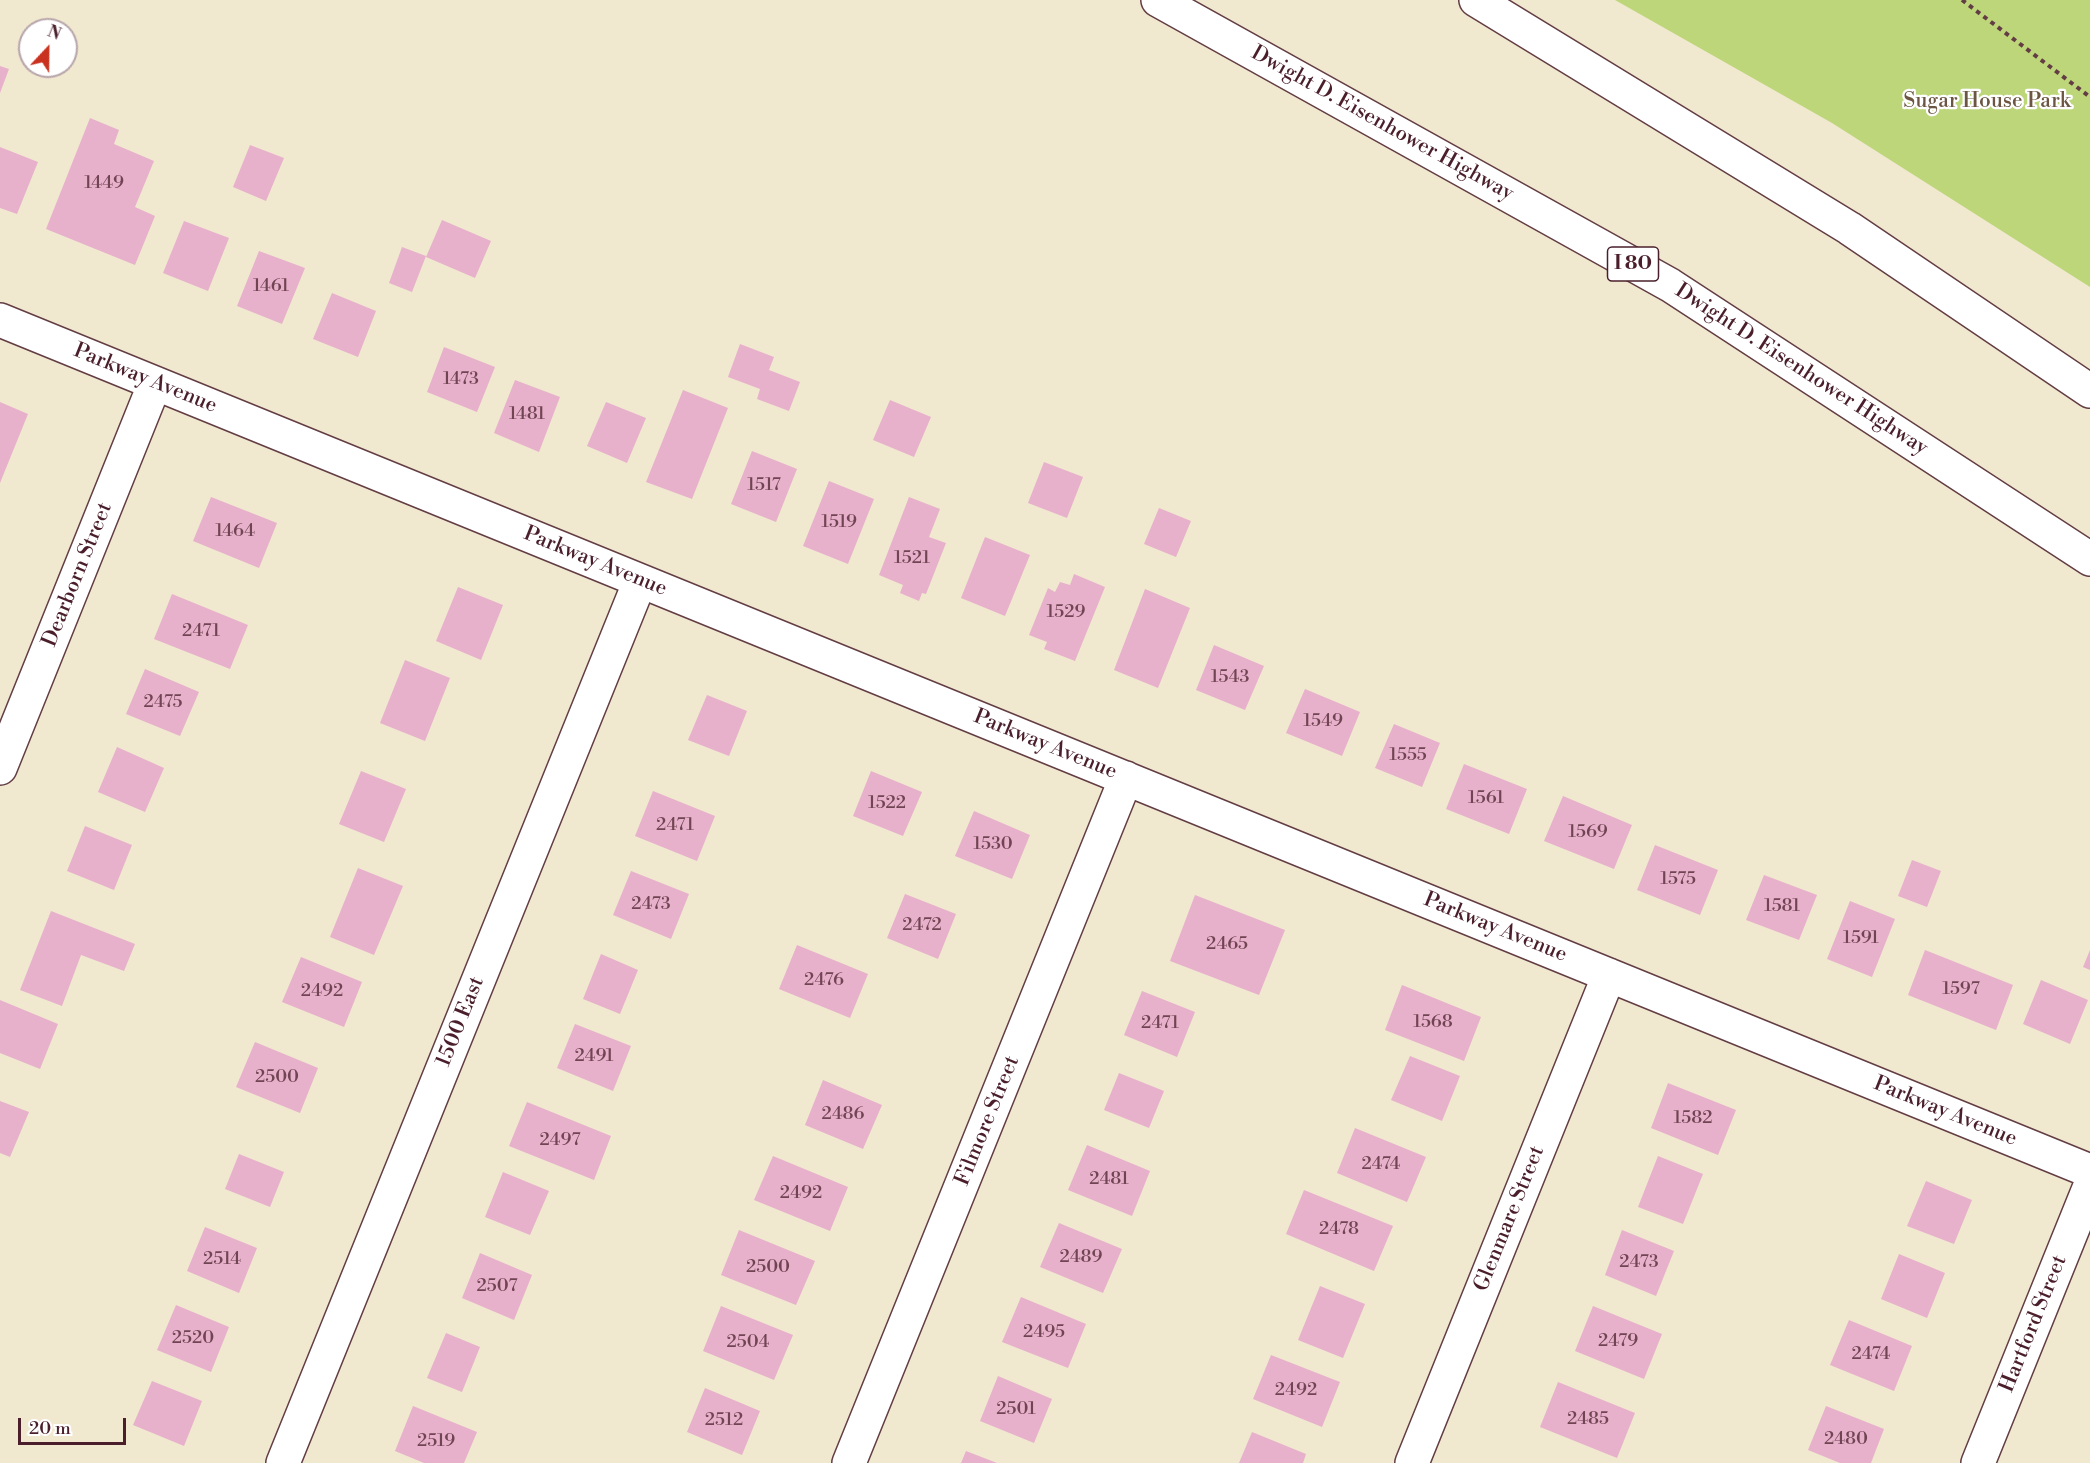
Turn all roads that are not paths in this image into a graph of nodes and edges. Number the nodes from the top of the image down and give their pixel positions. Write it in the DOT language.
graph roads {
  1 [pos="1158,0"];
  2 [pos="1476,0"];
  3 [pos="0,320"];
  4 [pos="155,383"];
  5 [pos="2090,391"];
  6 [pos="2090,559"];
  7 [pos="640,580"];
  8 [pos="0,768"];
  9 [pos="1126,778"];
  10 [pos="1609,975"];
  11 [pos="2090,1171"];
  12 [pos="2090,1186"];
  13 [pos="283,1463"];
  14 [pos="849,1463"];
  15 [pos="1412,1463"];
  16 [pos="1978,1463"];
  1 -- 6 [label="main road, Dwight D. Eisenhower Highway / I 80"];
  2 -- 5 [label="main road"];
  3 -- 4 [label="main road, Parkway Avenue"];
  4 -- 7 [label="main road, Parkway Avenue"];
  4 -- 8 [label="main road, Dearborn Street"];
  7 -- 9 [label="main road, Parkway Avenue"];
  7 -- 13 [label="main road, 1500 East"];
  9 -- 10 [label="main road, Parkway Avenue"];
  9 -- 14 [label="main road, Filmore Street"];
  10 -- 11 [label="main road, Parkway Avenue"];
  10 -- 15 [label="main road, Glenmare Street"];
  12 -- 16 [label="main road, Hartford Street"];
}
